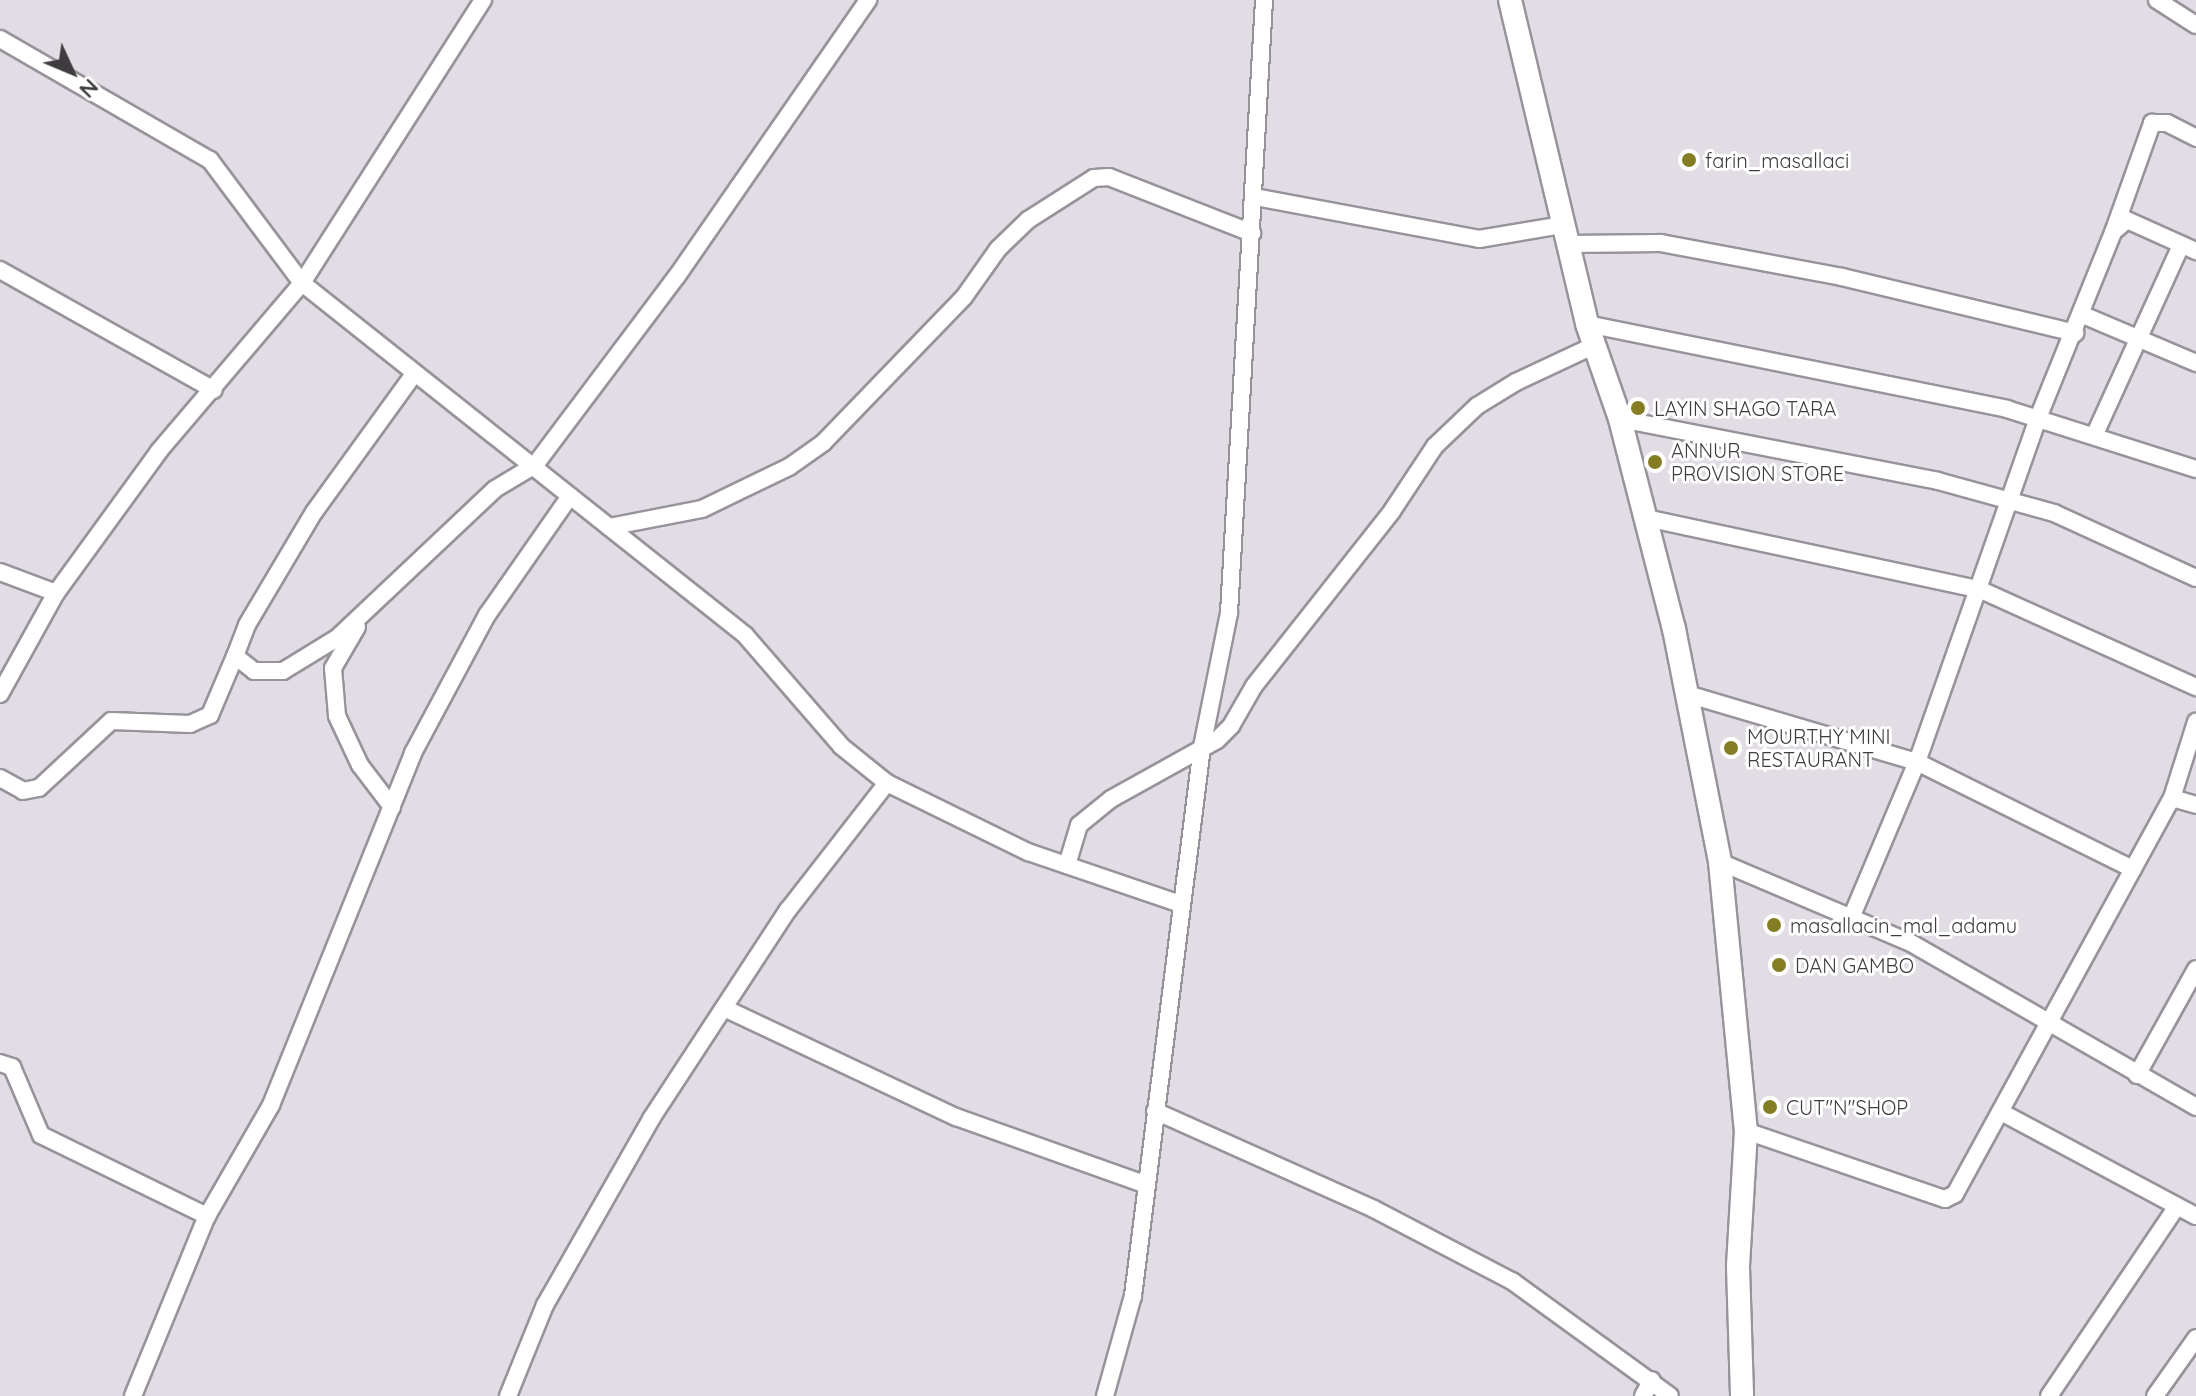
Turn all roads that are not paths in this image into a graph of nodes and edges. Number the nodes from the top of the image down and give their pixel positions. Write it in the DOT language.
graph roads {
  1 [pos="868,0"];
  2 [pos="1264,0"];
  3 [pos="1510,0"];
  4 [pos="2157,0"];
  5 [pos="480,1"];
  6 [pos="2196,25"];
  7 [pos="0,39"];
  8 [pos="2196,138"];
  9 [pos="1255,197"];
  10 [pos="2113,232"];
  11 [pos="1252,233"];
  12 [pos="1566,234"];
  13 [pos="2188,248"];
  14 [pos="0,270"];
  15 [pos="302,283"];
  16 [pos="2083,315"];
  17 [pos="2075,333"];
  18 [pos="1592,334"];
  19 [pos="2135,337"];
  20 [pos="2196,363"];
  21 [pos="414,374"];
  22 [pos="214,390"];
  23 [pos="2038,418"];
  24 [pos="1620,419"];
  25 [pos="2095,434"];
  26 [pos="535,465"];
  27 [pos="2196,469"];
  28 [pos="570,496"];
  29 [pos="2013,501"];
  30 [pos="1646,518"];
  31 [pos="609,527"];
  32 [pos="0,572"];
  33 [pos="2196,578"];
  34 [pos="1981,590"];
  35 [pos="56,593"];
  36 [pos="362,619"];
  37 [pos="235,656"];
  38 [pos="2196,687"];
  39 [pos="0,694"];
  40 [pos="1687,694"];
  41 [pos="2196,722"];
  42 [pos="1202,747"];
  43 [pos="1917,762"];
  44 [pos="0,778"];
  45 [pos="887,783"];
  46 [pos="2172,798"];
  47 [pos="2196,805"];
  48 [pos="392,807"];
  49 [pos="1720,862"];
  50 [pos="1067,865"];
  51 [pos="2133,869"];
  52 [pos="1181,904"];
  53 [pos="1851,918"];
  54 [pos="2196,969"];
  55 [pos="2191,994"];
  56 [pos="726,1009"];
  57 [pos="2049,1025"];
  58 [pos="0,1063"];
  59 [pos="2137,1075"];
  60 [pos="2196,1107"];
  61 [pos="1155,1111"];
  62 [pos="2001,1112"];
  63 [pos="1746,1131"];
  64 [pos="1144,1184"];
  65 [pos="2177,1206"];
  66 [pos="207,1216"];
  67 [pos="2196,1216"];
  68 [pos="2196,1338"];
  69 [pos="1652,1380"];
  70 [pos="133,1396"];
  71 [pos="508,1396"];
  72 [pos="1105,1396"];
  73 [pos="1643,1396"];
  74 [pos="1670,1396"];
  75 [pos="1742,1396"];
  76 [pos="2049,1396"];
  77 [pos="2155,1396"];
  1 -- 26 [label="street"];
  2 -- 9 [label="street"];
  3 -- 12 [label="street"];
  4 -- 6 [label="street"];
  5 -- 15 [label="street"];
  7 -- 15 [label="street"];
  8 -- 10 [label="street"];
  9 -- 11 [label="street"];
  9 -- 12 [label="street"];
  10 -- 13 [label="street"];
  10 -- 16 [label="street"];
  11 -- 31 [label="street"];
  11 -- 42 [label="street"];
  12 -- 17 [label="street"];
  12 -- 18 [label="street"];
  13 -- 19 [label="street"];
  14 -- 22 [label="street"];
  15 -- 21 [label="street"];
  15 -- 22 [label="street"];
  16 -- 17 [label="street"];
  16 -- 19 [label="street"];
  17 -- 23 [label="street"];
  18 -- 23 [label="street"];
  18 -- 24 [label="street"];
  18 -- 42 [label="street"];
  19 -- 20 [label="street"];
  19 -- 25 [label="street"];
  21 -- 26 [label="street"];
  21 -- 37 [label="street"];
  22 -- 35 [label="street"];
  23 -- 25 [label="street"];
  23 -- 29 [label="street"];
  24 -- 29 [label="street"];
  24 -- 30 [label="street"];
  25 -- 27 [label="street"];
  26 -- 28 [label="street"];
  26 -- 36 [label="street"];
  28 -- 31 [label="street"];
  28 -- 48 [label="street"];
  29 -- 33 [label="street"];
  29 -- 34 [label="street"];
  30 -- 34 [label="street"];
  30 -- 40 [label="street"];
  31 -- 45 [label="street"];
  32 -- 35 [label="street"];
  34 -- 38 [label="street"];
  34 -- 43 [label="street"];
  35 -- 39 [label="street"];
  36 -- 37 [label="street"];
  36 -- 48 [label="street"];
  37 -- 44 [label="street"];
  40 -- 43 [label="street"];
  40 -- 49 [label="street"];
  41 -- 46 [label="street"];
  42 -- 50 [label="street"];
  42 -- 52 [label="street"];
  43 -- 51 [label="street"];
  43 -- 53 [label="street"];
  45 -- 50 [label="street"];
  45 -- 56 [label="street"];
  46 -- 47 [label="street"];
  46 -- 51 [label="street"];
  48 -- 66 [label="street"];
  49 -- 53 [label="street"];
  49 -- 63 [label="street"];
  50 -- 52 [label="street"];
  51 -- 57 [label="street"];
  52 -- 61 [label="street"];
  53 -- 57 [label="street"];
  54 -- 55 [label="street"];
  55 -- 59 [label="street"];
  56 -- 64 [label="street"];
  56 -- 71 [label="street"];
  57 -- 59 [label="street"];
  57 -- 62 [label="street"];
  58 -- 66 [label="street"];
  59 -- 60 [label="street"];
  61 -- 64 [label="street"];
  61 -- 69 [label="street"];
  62 -- 63 [label="street"];
  62 -- 65 [label="street"];
  63 -- 75 [label="street"];
  64 -- 72 [label="street"];
  65 -- 67 [label="street"];
  65 -- 76 [label="street"];
  66 -- 70 [label="street"];
  68 -- 77 [label="street"];
  69 -- 73 [label="street"];
  69 -- 74 [label="street"];
}
